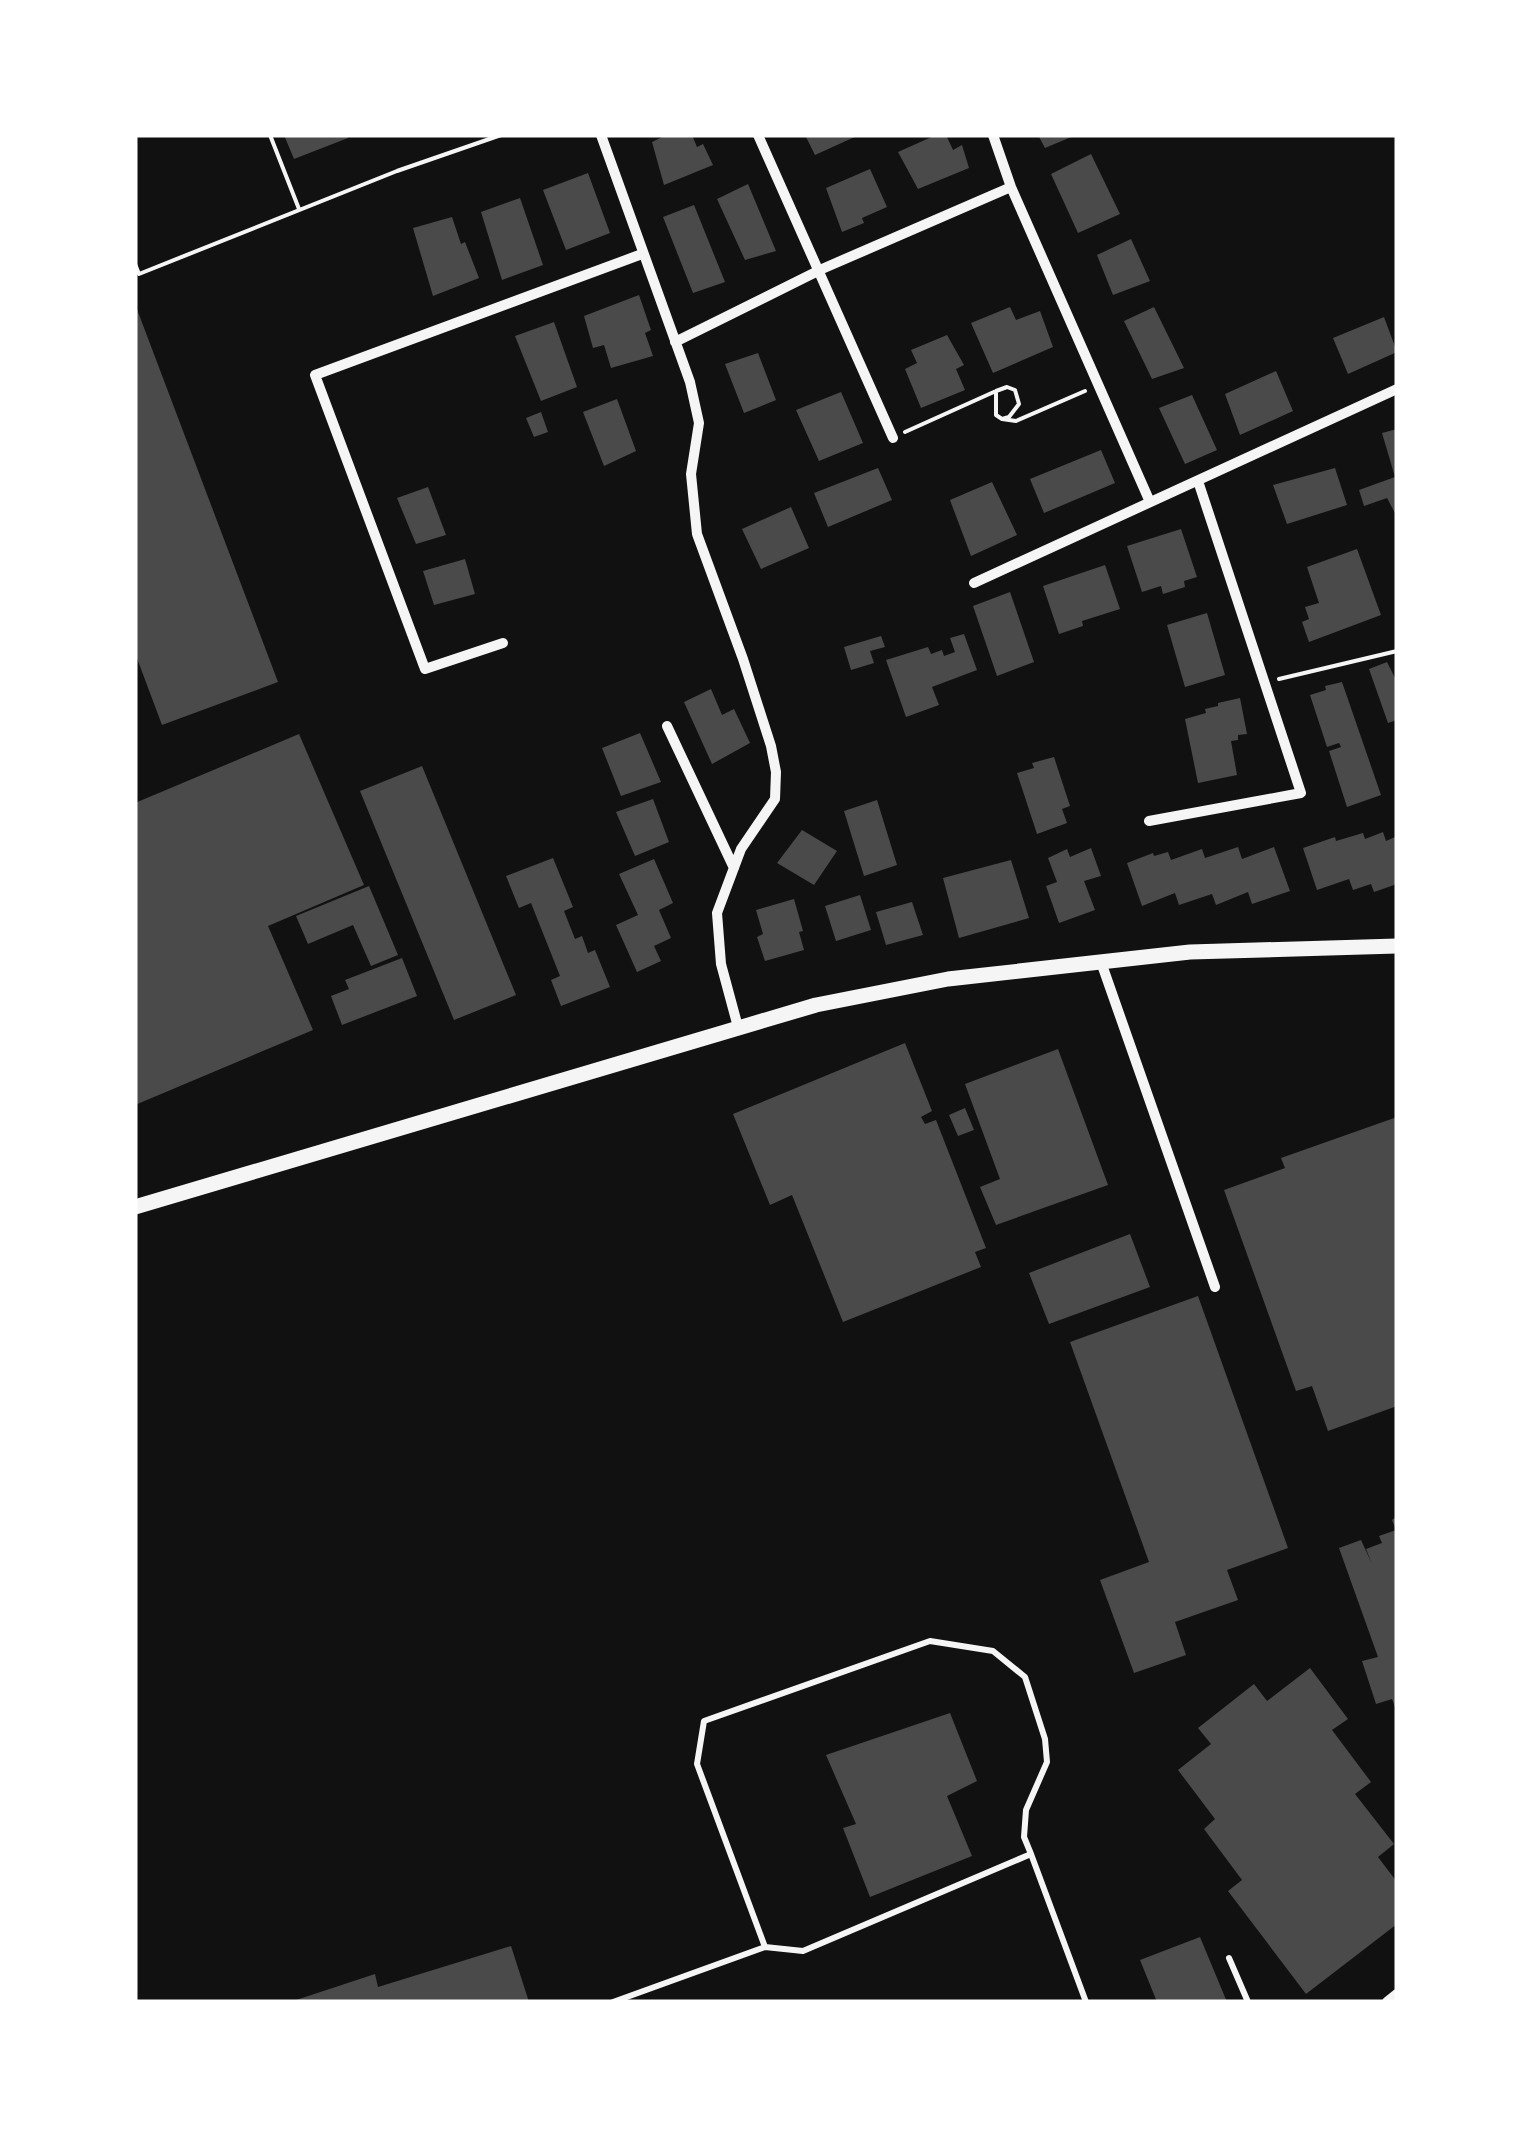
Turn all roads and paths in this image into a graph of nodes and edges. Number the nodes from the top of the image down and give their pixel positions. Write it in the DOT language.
graph roads {
  1 [pos="270,135"];
  2 [pos="464,135"];
  3 [pos="501,135"];
  4 [pos="601,135"];
  5 [pos="758,135"];
  6 [pos="993,135"];
  7 [pos="468,146"];
  8 [pos="1011,186"];
  9 [pos="299,209"];
  10 [pos="642,254"];
  11 [pos="135,264"];
  12 [pos="817,271"];
  13 [pos="675,342"];
  14 [pos="1098,384"];
  15 [pos="1397,389"];
  16 [pos="996,391"];
  17 [pos="1002,419"];
  18 [pos="894,438"];
  19 [pos="1198,481"];
  20 [pos="1150,502"];
  21 [pos="974,583"];
  22 [pos="504,643"];
  23 [pos="1397,652"];
  24 [pos="1264,682"];
  25 [pos="666,726"];
  26 [pos="1148,820"];
  27 [pos="734,868"];
  28 [pos="1397,946"];
  29 [pos="1101,962"];
  30 [pos="738,1027"];
  31 [pos="135,1207"];
  32 [pos="1215,1287"];
  33 [pos="1031,1854"];
  34 [pos="765,1947"];
  35 [pos="1229,1958"];
  36 [pos="1397,1994"];
  37 [pos="613,2002"];
  38 [pos="1086,2002"];
  39 [pos="1248,2002"];
  40 [pos="1387,2002"];
  1 -- 9 [label="path"];
  2 -- 7 [label="path"];
  3 -- 7 [label="path"];
  4 -- 10 [label="street"];
  5 -- 12 [label="street"];
  6 -- 8 [label="street"];
  7 -- 9 [label="path"];
  8 -- 12 [label="street"];
  8 -- 14 [label="street"];
  9 -- 11 [label="path"];
  10 -- 13 [label="street"];
  10 -- 22 [label="street"];
  12 -- 13 [label="street"];
  12 -- 18 [label="street"];
  13 -- 27 [label="street"];
  14 -- 17 [label="path"];
  14 -- 20 [label="street"];
  15 -- 19 [label="street"];
  16 -- 17 [label="path"];
  16 -- 17 [label="path"];
  16 -- 18 [label="path"];
  19 -- 20 [label="street"];
  19 -- 24 [label="street"];
  20 -- 21 [label="street"];
  23 -- 24 [label="path"];
  24 -- 26 [label="street"];
  25 -- 27 [label="street"];
  27 -- 30 [label="street"];
  28 -- 29 [label="street"];
  29 -- 30 [label="street"];
  29 -- 32 [label="street"];
  30 -- 31 [label="street"];
  33 -- 34 [label="lane"];
  33 -- 34 [label="lane"];
  33 -- 38 [label="lane"];
  34 -- 37 [label="lane"];
  35 -- 39 [label="lane"];
  36 -- 40 [label="street"];
}
